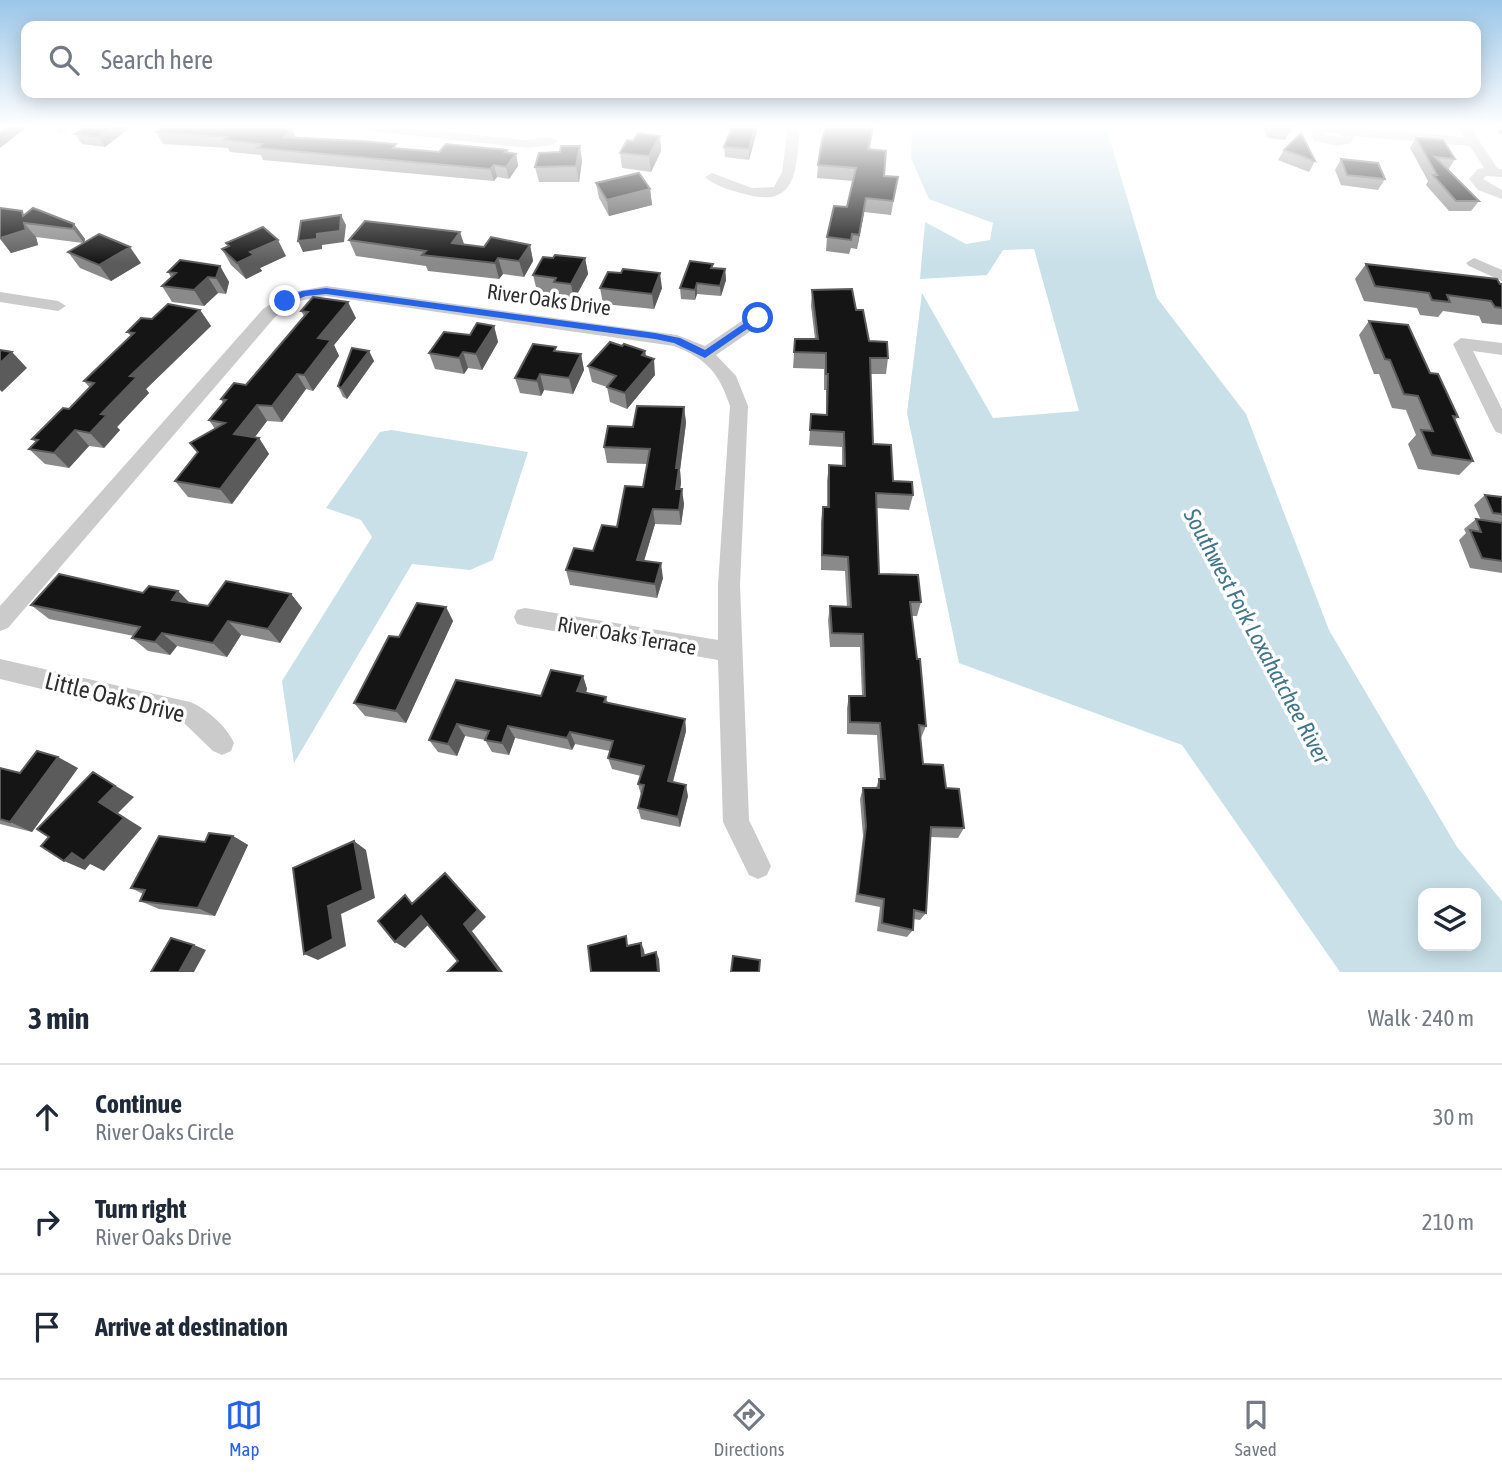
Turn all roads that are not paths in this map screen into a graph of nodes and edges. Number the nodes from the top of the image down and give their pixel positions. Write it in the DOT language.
graph roads {
  1 [pos="787,172"];
  2 [pos="1491,172"];
  3 [pos="712,177"];
  4 [pos="1502,195"];
  5 [pos="1474,263"];
  6 [pos="1502,276"];
  7 [pos="0,297"];
  8 [pos="58,306"];
  9 [pos="758,318"];
  10 [pos="1502,349"];
  11 [pos="705,354"];
  12 [pos="1502,427"];
  13 [pos="525,617"];
  14 [pos="0,621"];
  15 [pos="729,652"];
  16 [pos="0,669"];
  17 [pos="222,743"];
  18 [pos="758,866"];
  1 -- 3 [label="street"];
  2 -- 4 [label="street"];
  5 -- 6 [label="street"];
  7 -- 8 [label="street"];
  9 -- 11 [label="street"];
  10 -- 12 [label="street"];
  11 -- 14 [label="street, River Oaks Drive"];
  11 -- 15 [label="street, River Oaks Drive"];
  13 -- 15 [label="street, River Oaks Terrace"];
  15 -- 18 [label="street, River Oaks Drive"];
  16 -- 17 [label="street, Little Oaks Drive"];
}
